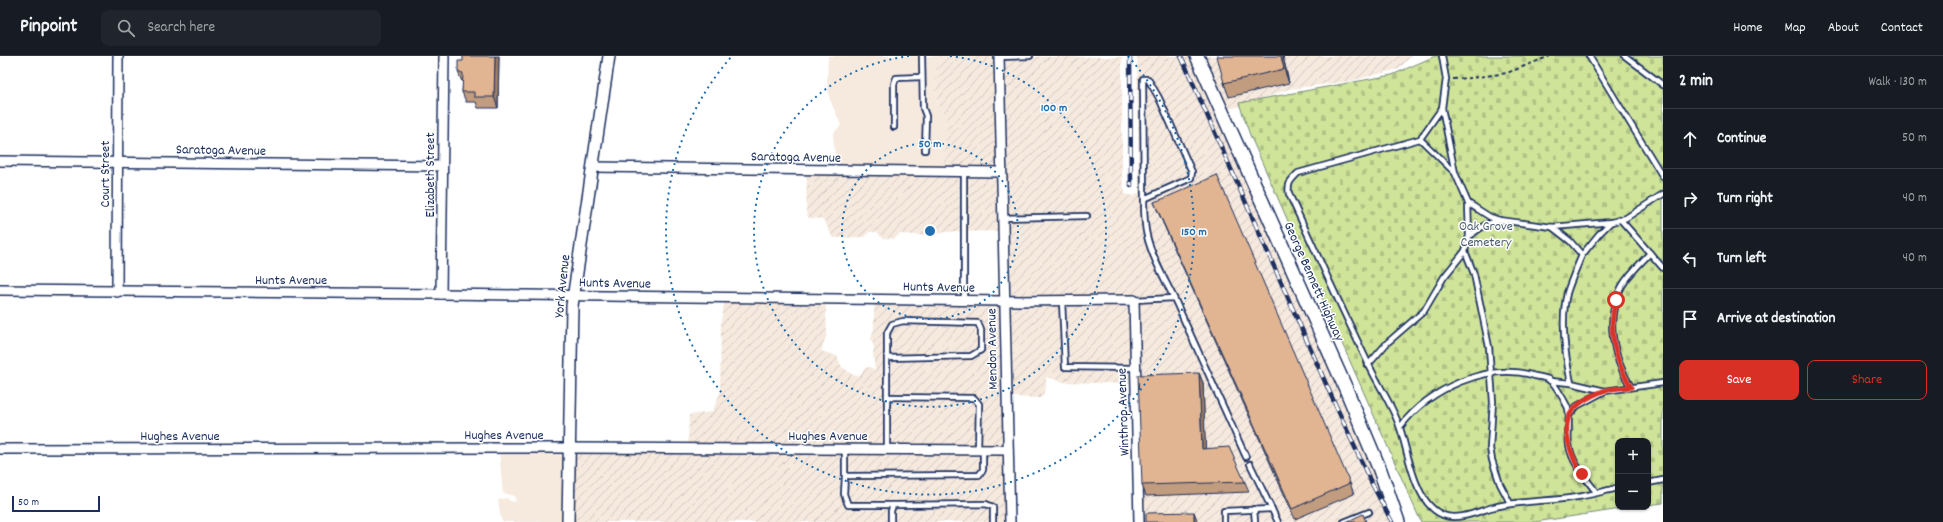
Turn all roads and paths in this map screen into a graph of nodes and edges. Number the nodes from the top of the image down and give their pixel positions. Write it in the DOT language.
graph roads {
  1 [pos="118,56"];
  2 [pos="444,56"];
  3 [pos="609,56"];
  4 [pos="922,56"];
  5 [pos="999,56"];
  6 [pos="1030,56"];
  7 [pos="1197,56"];
  8 [pos="1442,56"];
  9 [pos="1550,56"];
  10 [pos="1589,56"];
  11 [pos="1625,56"];
  12 [pos="922,77"];
  13 [pos="1446,79"];
  14 [pos="1663,85"];
  15 [pos="1442,108"];
  16 [pos="894,128"];
  17 [pos="1420,139"];
  18 [pos="925,150"];
  19 [pos="0,161"];
  20 [pos="118,162"];
  21 [pos="442,166"];
  22 [pos="592,167"];
  23 [pos="964,172"];
  24 [pos="1000,172"];
  25 [pos="1455,173"];
  26 [pos="1663,177"];
  27 [pos="1663,194"];
  28 [pos="1144,199"];
  29 [pos="1468,203"];
  30 [pos="1087,216"];
  31 [pos="1002,218"];
  32 [pos="1620,219"];
  33 [pos="1499,220"];
  34 [pos="1612,222"];
  35 [pos="1552,227"];
  36 [pos="1469,236"];
  37 [pos="1465,250"];
  38 [pos="1650,253"];
  39 [pos="1582,255"];
  40 [pos="1663,268"];
  41 [pos="0,290"];
  42 [pos="117,292"];
  43 [pos="441,294"];
  44 [pos="573,296"];
  45 [pos="1174,298"];
  46 [pos="964,300"];
  47 [pos="1134,300"];
  48 [pos="1004,301"];
  49 [pos="1062,301"];
  50 [pos="887,358"];
  51 [pos="1368,364"];
  52 [pos="1135,368"];
  53 [pos="1490,373"];
  54 [pos="1550,380"];
  55 [pos="1571,383"];
  56 [pos="1663,383"];
  57 [pos="1631,387"];
  58 [pos="1605,391"];
  59 [pos="887,397"];
  60 [pos="1570,414"];
  61 [pos="1400,427"];
  62 [pos="570,448"];
  63 [pos="0,449"];
  64 [pos="845,449"];
  65 [pos="887,450"];
  66 [pos="981,450"];
  67 [pos="1008,450"];
  68 [pos="1246,457"];
  69 [pos="1250,464"];
  70 [pos="845,476"];
  71 [pos="1663,480"];
  72 [pos="1651,482"];
  73 [pos="1615,489"];
  74 [pos="1596,492"];
  75 [pos="1510,503"];
  76 [pos="893,504"];
  77 [pos="1254,509"];
  78 [pos="1272,509"];
  79 [pos="1369,512"];
  80 [pos="568,522"];
  81 [pos="891,522"];
  82 [pos="993,522"];
  83 [pos="1010,522"];
  84 [pos="1139,522"];
  85 [pos="1224,522"];
  86 [pos="1255,522"];
  87 [pos="1278,522"];
  88 [pos="1344,522"];
  89 [pos="1398,522"];
  1 -- 20 [label="street, Court Street"];
  2 -- 21 [label="street, Elizabeth Street"];
  3 -- 22 [label="street, York Avenue"];
  4 -- 12 [label="lane"];
  5 -- 6 [label="lane"];
  5 -- 24 [label="street, Mendon Avenue"];
  7 -- 89 [label="main road, George Bennett Highway"];
  8 -- 13 [label="lane"];
  9 -- 13 [label="path"];
  10 -- 26 [label="lane"];
  11 -- 14 [label="lane"];
  12 -- 16 [label="lane"];
  12 -- 18 [label="lane"];
  13 -- 15 [label="lane"];
  15 -- 17 [label="lane"];
  15 -- 25 [label="lane"];
  17 -- 25 [label="lane"];
  17 -- 51 [label="lane"];
  19 -- 20 [label="street, Saratoga Avenue"];
  20 -- 21 [label="street, Saratoga Avenue"];
  20 -- 42 [label="street, Court Street"];
  21 -- 43 [label="street, Elizabeth Street"];
  22 -- 23 [label="street, Saratoga Avenue"];
  22 -- 44 [label="street, York Avenue"];
  23 -- 24 [label="street, Saratoga Avenue"];
  23 -- 46 [label="lane"];
  24 -- 31 [label="street, Mendon Avenue"];
  25 -- 29 [label="lane"];
  27 -- 32 [label="lane"];
  28 -- 28 [label="lane"];
  28 -- 45 [label="lane"];
  29 -- 33 [label="lane"];
  29 -- 36 [label="lane"];
  30 -- 31 [label="lane"];
  31 -- 48 [label="street, Mendon Avenue"];
  32 -- 34 [label="lane"];
  32 -- 38 [label="lane"];
  33 -- 35 [label="lane"];
  33 -- 36 [label="lane"];
  34 -- 35 [label="lane"];
  34 -- 39 [label="lane"];
  35 -- 39 [label="lane"];
  36 -- 37 [label="lane"];
  37 -- 51 [label="lane"];
  37 -- 53 [label="lane"];
  38 -- 40 [label="lane"];
  38 -- 57 [label="lane"];
  39 -- 55 [label="lane"];
  41 -- 42 [label="street, Hunts Avenue"];
  42 -- 43 [label="street, Hunts Avenue"];
  43 -- 44 [label="street, Hunts Avenue"];
  44 -- 46 [label="street, Hunts Avenue"];
  44 -- 62 [label="street, York Avenue"];
  45 -- 47 [label="lane"];
  45 -- 68 [label="lane"];
  46 -- 48 [label="street, Hunts Avenue"];
  47 -- 49 [label="street, Hunts Avenue"];
  47 -- 52 [label="street, Winthrop Avenue"];
  48 -- 49 [label="street, Hunts Avenue"];
  48 -- 67 [label="street, Mendon Avenue"];
  49 -- 52 [label="lane"];
  50 -- 50 [label="lane"];
  50 -- 59 [label="lane"];
  51 -- 61 [label="lane"];
  52 -- 84 [label="street, Winthrop Avenue"];
  53 -- 54 [label="lane"];
  53 -- 61 [label="lane"];
  53 -- 75 [label="lane"];
  54 -- 55 [label="lane"];
  54 -- 60 [label="lane"];
  55 -- 58 [label="lane"];
  56 -- 57 [label="lane"];
  57 -- 58 [label="lane"];
  58 -- 60 [label="lane"];
  59 -- 65 [label="lane"];
  59 -- 66 [label="lane"];
  60 -- 74 [label="lane"];
  61 -- 75 [label="lane"];
  62 -- 63 [label="street, Hughes Avenue"];
  62 -- 64 [label="street, Hughes Avenue"];
  62 -- 80 [label="street, York Avenue"];
  64 -- 65 [label="street, Hughes Avenue"];
  64 -- 70 [label="lane"];
  65 -- 66 [label="street, Hughes Avenue"];
  66 -- 67 [label="street, Hughes Avenue"];
  66 -- 70 [label="lane"];
  67 -- 83 [label="street, Mendon Avenue"];
  69 -- 78 [label="lane"];
  70 -- 76 [label="lane"];
  71 -- 72 [label="lane"];
  73 -- 74 [label="lane"];
  74 -- 75 [label="lane"];
  76 -- 81 [label="lane"];
  76 -- 82 [label="lane"];
  77 -- 78 [label="lane"];
  77 -- 85 [label="lane"];
  77 -- 86 [label="lane"];
  78 -- 87 [label="lane"];
  79 -- 88 [label="lane"];
}
